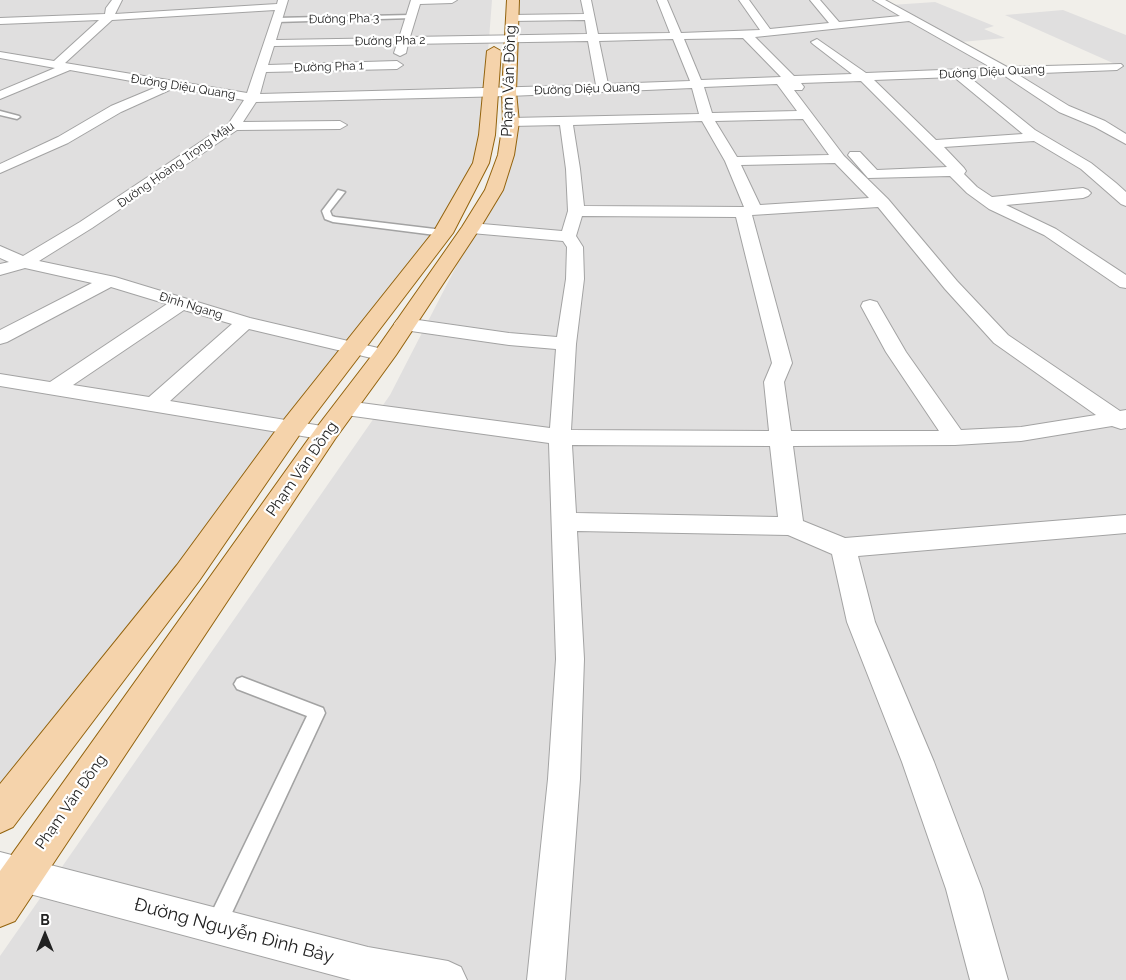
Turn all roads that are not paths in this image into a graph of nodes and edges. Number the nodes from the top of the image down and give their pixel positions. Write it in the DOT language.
graph roads {
  1 [pos="117,0"];
  2 [pos="416,0"];
  3 [pos="452,0"];
  4 [pos="586,0"];
  5 [pos="662,0"];
  6 [pos="744,0"];
  7 [pos="815,0"];
  8 [pos="878,0"];
  9 [pos="283,6"];
  10 [pos="589,16"];
  11 [pos="109,17"];
  12 [pos="411,17"];
  13 [pos="912,18"];
  14 [pos="506,19"];
  15 [pos="0,20"];
  16 [pos="837,26"];
  17 [pos="766,32"];
  18 [pos="746,35"];
  19 [pos="677,36"];
  20 [pos="593,38"];
  21 [pos="404,40"];
  22 [pos="817,42"];
  23 [pos="269,43"];
  24 [pos="0,55"];
  25 [pos="1103,55"];
  26 [pos="397,65"];
  27 [pos="62,66"];
  28 [pos="1122,67"];
  29 [pos="262,69"];
  30 [pos="1004,72"];
  31 [pos="958,74"];
  32 [pos="865,78"];
  33 [pos="787,81"];
  34 [pos="697,84"];
  35 [pos="171,85"];
  36 [pos="604,88"];
  37 [pos="500,92"];
  38 [pos="393,94"];
  39 [pos="0,95"];
  40 [pos="350,96"];
  41 [pos="252,98"];
  42 [pos="0,113"];
  43 [pos="806,115"];
  44 [pos="17,117"];
  45 [pos="707,118"];
  46 [pos="511,122"];
  47 [pos="566,122"];
  48 [pos="830,124"];
  49 [pos="1126,124"];
  50 [pos="234,126"];
  51 [pos="1106,127"];
  52 [pos="1036,136"];
  53 [pos="1126,140"];
  54 [pos="932,144"];
  55 [pos="843,152"];
  56 [pos="732,161"];
  57 [pos="0,169"];
  58 [pos="953,171"];
  59 [pos="341,192"];
  60 [pos="1083,193"];
  61 [pos="1126,201"];
  62 [pos="882,202"];
  63 [pos="989,202"];
  64 [pos="576,211"];
  65 [pos="747,211"];
  66 [pos="471,228"];
  67 [pos="443,233"];
  68 [pos="568,236"];
  69 [pos="0,251"];
  70 [pos="24,263"];
  71 [pos="0,270"];
  72 [pos="109,281"];
  73 [pos="1126,283"];
  74 [pos="180,304"];
  75 [pos="870,306"];
  76 [pos="245,322"];
  77 [pos="404,324"];
  78 [pos="0,338"];
  79 [pos="566,344"];
  80 [pos="355,348"];
  81 [pos="384,355"];
  82 [pos="0,380"];
  83 [pos="53,389"];
  84 [pos="152,406"];
  85 [pos="346,408"];
  86 [pos="1122,420"];
  87 [pos="292,428"];
  88 [pos="326,433"];
  89 [pos="560,437"];
  90 [pos="781,438"];
  91 [pos="956,438"];
  92 [pos="565,522"];
  93 [pos="1126,524"];
  94 [pos="791,526"];
  95 [pos="844,548"];
  96 [pos="242,684"];
  97 [pos="0,814"];
  98 [pos="11,872"];
  99 [pos="0,906"];
  100 [pos="215,927"];
  101 [pos="448,980"];
  102 [pos="546,980"];
  103 [pos="989,980"];
  1 -- 11 [label="street"];
  2 -- 3 [label="street"];
  2 -- 12 [label="street"];
  4 -- 10 [label="street"];
  5 -- 19 [label="street"];
  6 -- 17 [label="street"];
  7 -- 16 [label="street"];
  8 -- 13 [label="street"];
  9 -- 11 [label="street"];
  9 -- 12 [label="lane, Đường Pha 3"];
  9 -- 23 [label="street, Đường Hoàng Trọng Mậu"];
  10 -- 14 [label="street"];
  10 -- 20 [label="street"];
  11 -- 15 [label="street"];
  11 -- 27 [label="street"];
  12 -- 21 [label="street"];
  13 -- 16 [label="street"];
  13 -- 30 [label="street"];
  14 -- 20 [label="street"];
  14 -- 21 [label="street, Đường Pha 2"];
  14 -- 37 [label="main road, Phạm Văn Đồng"];
  16 -- 17 [label="street"];
  17 -- 18 [label="street"];
  18 -- 19 [label="street"];
  18 -- 33 [label="street"];
  19 -- 20 [label="street"];
  19 -- 34 [label="street"];
  20 -- 36 [label="street"];
  21 -- 23 [label="street, Đường Pha 2"];
  21 -- 26 [label="street"];
  22 -- 32 [label="street"];
  23 -- 29 [label="street, Đường Hoàng Trọng Mậu"];
  24 -- 27 [label="street, Đường Diệu Quang"];
  25 -- 28 [label="street"];
  26 -- 29 [label="street, Đường Pha 1"];
  26 -- 38 [label="street"];
  27 -- 35 [label="street, Đường Diệu Quang"];
  27 -- 39 [label="street"];
  28 -- 30 [label="street, Đường Diệu Quang"];
  29 -- 41 [label="street, Đường Hoàng Trọng Mậu"];
  30 -- 31 [label="street, Đường Diệu Quang"];
  30 -- 51 [label="street"];
  31 -- 32 [label="street, Đường Diệu Quang"];
  31 -- 52 [label="street"];
  32 -- 33 [label="street, Đường Diệu Quang"];
  32 -- 54 [label="street"];
  33 -- 34 [label="street, Đường Diệu Quang"];
  33 -- 43 [label="street"];
  33 -- 48 [label="street"];
  34 -- 36 [label="street, Đường Diệu Quang"];
  34 -- 45 [label="street"];
  35 -- 41 [label="street, Đường Diệu Quang"];
  35 -- 57 [label="street"];
  36 -- 37 [label="street, Đường Diệu Quang"];
  37 -- 38 [label="street, Đường Diệu Quang"];
  37 -- 46 [label="main road, Phạm Văn Đồng"];
  37 -- 67 [label="main road, Phạm Văn Đồng"];
  38 -- 40 [label="street, Đường Diệu Quang"];
  40 -- 41 [label="street, Đường Diệu Quang"];
  40 -- 50 [label="street"];
  41 -- 50 [label="street, Đường Hoàng Trọng Mậu"];
  42 -- 44 [label="lane"];
  43 -- 45 [label="street"];
  43 -- 55 [label="street"];
  45 -- 47 [label="street"];
  45 -- 56 [label="street"];
  46 -- 47 [label="street"];
  46 -- 66 [label="main road, Phạm Văn Đồng"];
  47 -- 64 [label="street"];
  49 -- 51 [label="street"];
  50 -- 70 [label="street, Đường Hoàng Trọng Mậu"];
  51 -- 53 [label="street"];
  52 -- 54 [label="street"];
  52 -- 61 [label="street"];
  54 -- 58 [label="street"];
  55 -- 56 [label="street"];
  55 -- 58 [label="street"];
  55 -- 62 [label="street"];
  56 -- 65 [label="street"];
  58 -- 63 [label="street"];
  59 -- 67 [label="lane"];
  60 -- 63 [label="street"];
  62 -- 65 [label="street"];
  62 -- 86 [label="street"];
  63 -- 73 [label="street"];
  64 -- 65 [label="street"];
  64 -- 68 [label="street"];
  65 -- 90 [label="street"];
  66 -- 68 [label="street"];
  66 -- 77 [label="main road, Phạm Văn Đồng"];
  67 -- 80 [label="main road, Phạm Văn Đồng"];
  68 -- 79 [label="street"];
  69 -- 70 [label="street, Đình Ngang"];
  70 -- 71 [label="street, Đường Hoàng Trọng Mậu"];
  70 -- 72 [label="street, Đình Ngang"];
  72 -- 74 [label="street, Đình Ngang"];
  72 -- 78 [label="street"];
  74 -- 76 [label="street, Đình Ngang"];
  74 -- 83 [label="street"];
  75 -- 91 [label="street"];
  76 -- 80 [label="street, Đình Ngang"];
  76 -- 84 [label="street"];
  77 -- 79 [label="street"];
  77 -- 81 [label="main road, Phạm Văn Đồng"];
  79 -- 89 [label="street"];
  80 -- 81 [label="street, Đình Ngang"];
  80 -- 87 [label="main road, Phạm Văn Đồng"];
  81 -- 85 [label="main road, Phạm Văn Đồng"];
  82 -- 83 [label="street"];
  83 -- 84 [label="street"];
  84 -- 87 [label="street"];
  85 -- 88 [label="main road, Phạm Văn Đồng"];
  85 -- 89 [label="street"];
  86 -- 91 [label="street"];
  87 -- 88 [label="street"];
  87 -- 97 [label="main road, Phạm Văn Đồng"];
  88 -- 98 [label="main road, Phạm Văn Đồng"];
  89 -- 90 [label="street"];
  89 -- 92 [label="street"];
  90 -- 91 [label="street"];
  90 -- 94 [label="street"];
  92 -- 94 [label="street"];
  92 -- 102 [label="street"];
  93 -- 95 [label="street"];
  94 -- 95 [label="street"];
  95 -- 103 [label="street"];
  96 -- 100 [label="lane"];
  98 -- 99 [label="main road, Phạm Văn Đồng"];
  98 -- 100 [label="street, Đường Nguyễn Đình Bảy"];
  100 -- 101 [label="street, Đường Nguyễn Đình Bảy"];
}
